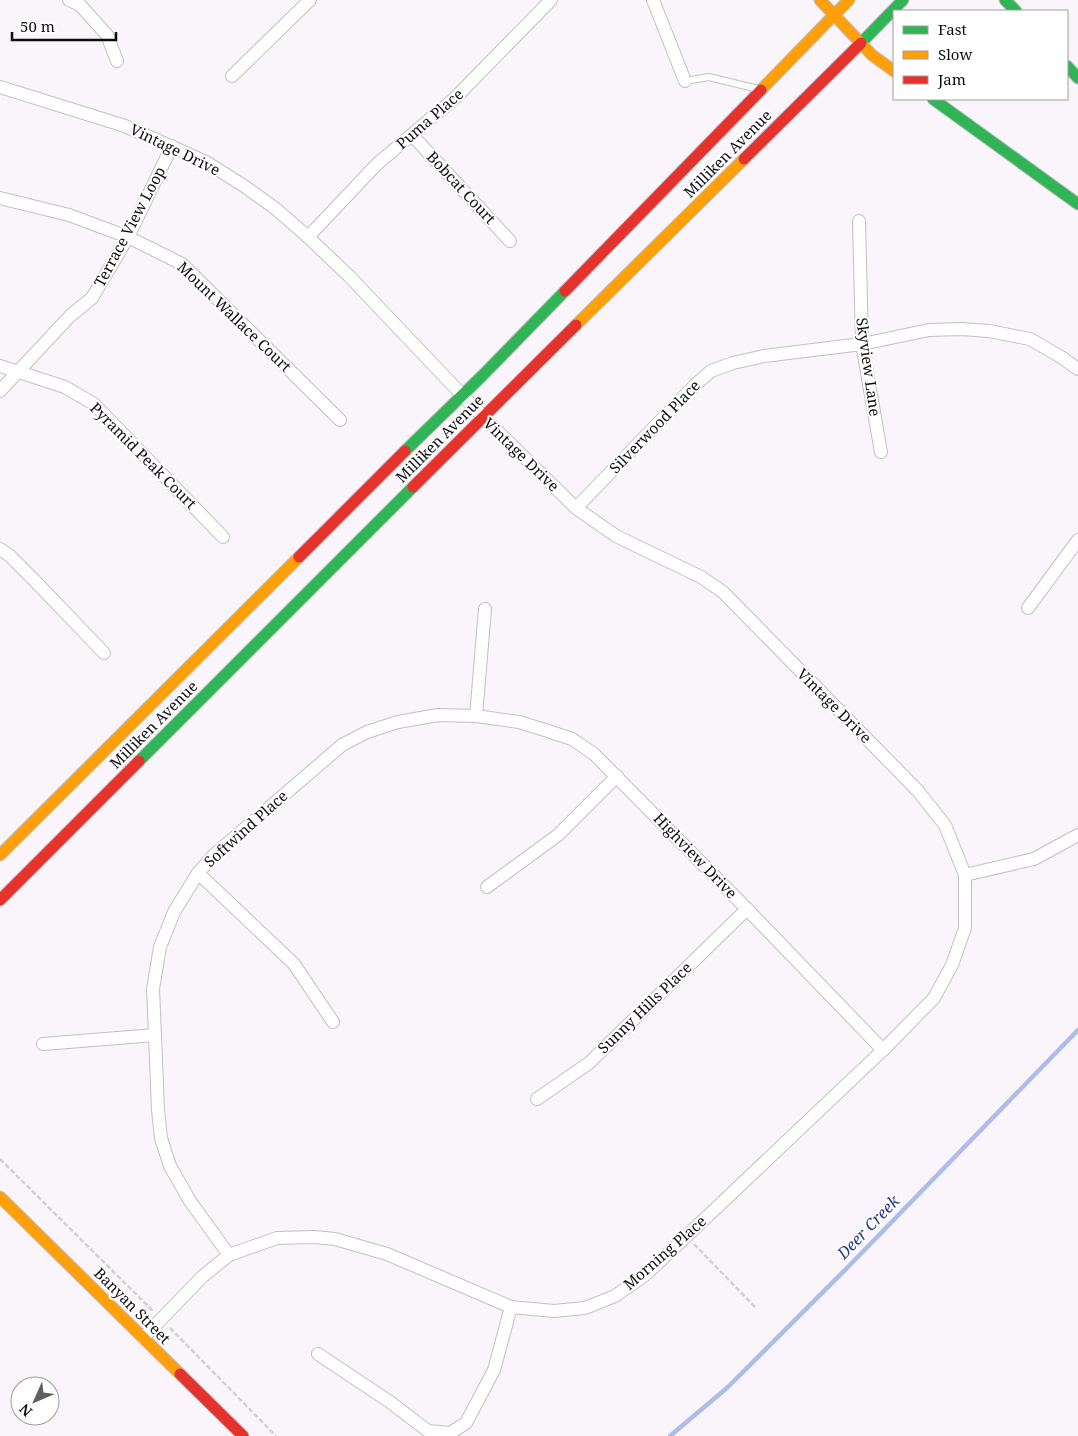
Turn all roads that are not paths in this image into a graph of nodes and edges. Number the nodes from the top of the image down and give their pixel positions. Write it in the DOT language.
graph roads {
  1 [pos="69,0"];
  2 [pos="310,0"];
  3 [pos="550,0"];
  4 [pos="653,0"];
  5 [pos="820,0"];
  6 [pos="849,0"];
  7 [pos="902,0"];
  8 [pos="1005,0"];
  9 [pos="1015,10"];
  10 [pos="833,16"];
  11 [pos="861,43"];
  12 [pos="117,61"];
  13 [pos="1068,67"];
  14 [pos="893,70"];
  15 [pos="232,76"];
  16 [pos="1078,78"];
  17 [pos="685,81"];
  18 [pos="0,87"];
  19 [pos="762,90"];
  20 [pos="934,100"];
  21 [pos="412,135"];
  22 [pos="172,146"];
  23 [pos="0,198"];
  24 [pos="1078,204"];
  25 [pos="858,221"];
  26 [pos="128,237"];
  27 [pos="308,237"];
  28 [pos="510,241"];
  29 [pos="862,344"];
  30 [pos="0,366"];
  31 [pos="1078,369"];
  32 [pos="18,372"];
  33 [pos="0,391"];
  34 [pos="462,396"];
  35 [pos="482,417"];
  36 [pos="340,420"];
  37 [pos="881,452"];
  38 [pos="576,508"];
  39 [pos="223,537"];
  40 [pos="1078,540"];
  41 [pos="0,549"];
  42 [pos="485,608"];
  43 [pos="1028,608"];
  44 [pos="104,653"];
  45 [pos="476,716"];
  46 [pos="617,776"];
  47 [pos="1078,835"];
  48 [pos="0,855"];
  49 [pos="198,873"];
  50 [pos="964,875"];
  51 [pos="487,887"];
  52 [pos="0,900"];
  53 [pos="747,909"];
  54 [pos="333,1022"];
  55 [pos="155,1035"];
  56 [pos="43,1044"];
  57 [pos="883,1050"];
  58 [pos="537,1099"];
  59 [pos="0,1197"];
  60 [pos="229,1255"];
  61 [pos="511,1307"];
  62 [pos="143,1338"];
  63 [pos="318,1354"];
  64 [pos="243,1436"];
  1 -- 12 [label="street"];
  2 -- 15 [label="street"];
  3 -- 21 [label="street, Puma Place"];
  4 -- 17 [label="street"];
  5 -- 10 [label="main road"];
  6 -- 10 [label="main road, Milliken Avenue"];
  7 -- 11 [label="main road, Milliken Avenue"];
  8 -- 9 [label="main road"];
  10 -- 11 [label="main road"];
  10 -- 19 [label="main road, Milliken Avenue"];
  11 -- 14 [label="main road"];
  11 -- 35 [label="main road, Milliken Avenue"];
  13 -- 16 [label="main road"];
  17 -- 19 [label="lane"];
  18 -- 22 [label="street, Vintage Drive"];
  19 -- 34 [label="main road, Milliken Avenue"];
  20 -- 24 [label="main road"];
  21 -- 27 [label="street, Puma Place"];
  21 -- 28 [label="street, Bobcat Court"];
  22 -- 26 [label="street, Terrace View Loop"];
  22 -- 27 [label="street, Vintage Drive"];
  23 -- 26 [label="street, Mount Wallace Court"];
  25 -- 29 [label="street, Skyview Lane"];
  26 -- 32 [label="street, Terrace View Loop"];
  26 -- 36 [label="street, Mount Wallace Court"];
  27 -- 34 [label="street, Vintage Drive"];
  29 -- 31 [label="street, Silverwood Place"];
  29 -- 37 [label="street, Skyview Lane"];
  29 -- 38 [label="street, Silverwood Place"];
  30 -- 32 [label="street, Pyramid Peak Court"];
  32 -- 33 [label="street, Terrace View Loop"];
  32 -- 39 [label="street, Pyramid Peak Court"];
  34 -- 35 [label="street, Vintage Drive"];
  34 -- 48 [label="main road, Milliken Avenue"];
  35 -- 38 [label="street, Vintage Drive"];
  35 -- 52 [label="main road, Milliken Avenue"];
  38 -- 50 [label="street, Vintage Drive"];
  40 -- 43 [label="street"];
  41 -- 44 [label="street"];
  42 -- 45 [label="street"];
  45 -- 46 [label="street, Highview Drive"];
  45 -- 49 [label="street, Softwind Place"];
  46 -- 51 [label="street"];
  46 -- 53 [label="street, Highview Drive"];
  47 -- 50 [label="street"];
  49 -- 54 [label="street"];
  49 -- 55 [label="street, Softwind Place"];
  50 -- 57 [label="street, Morning Place"];
  53 -- 57 [label="street, Highview Drive"];
  53 -- 58 [label="street, Sunny Hills Place"];
  55 -- 56 [label="street"];
  55 -- 60 [label="street, Softwind Place"];
  57 -- 61 [label="street, Morning Place"];
  59 -- 62 [label="main road, Banyan Street"];
  60 -- 61 [label="street, Morning Place"];
  60 -- 62 [label="street, Morning Place"];
  61 -- 63 [label="street"];
  62 -- 64 [label="main road, Banyan Street"];
}
